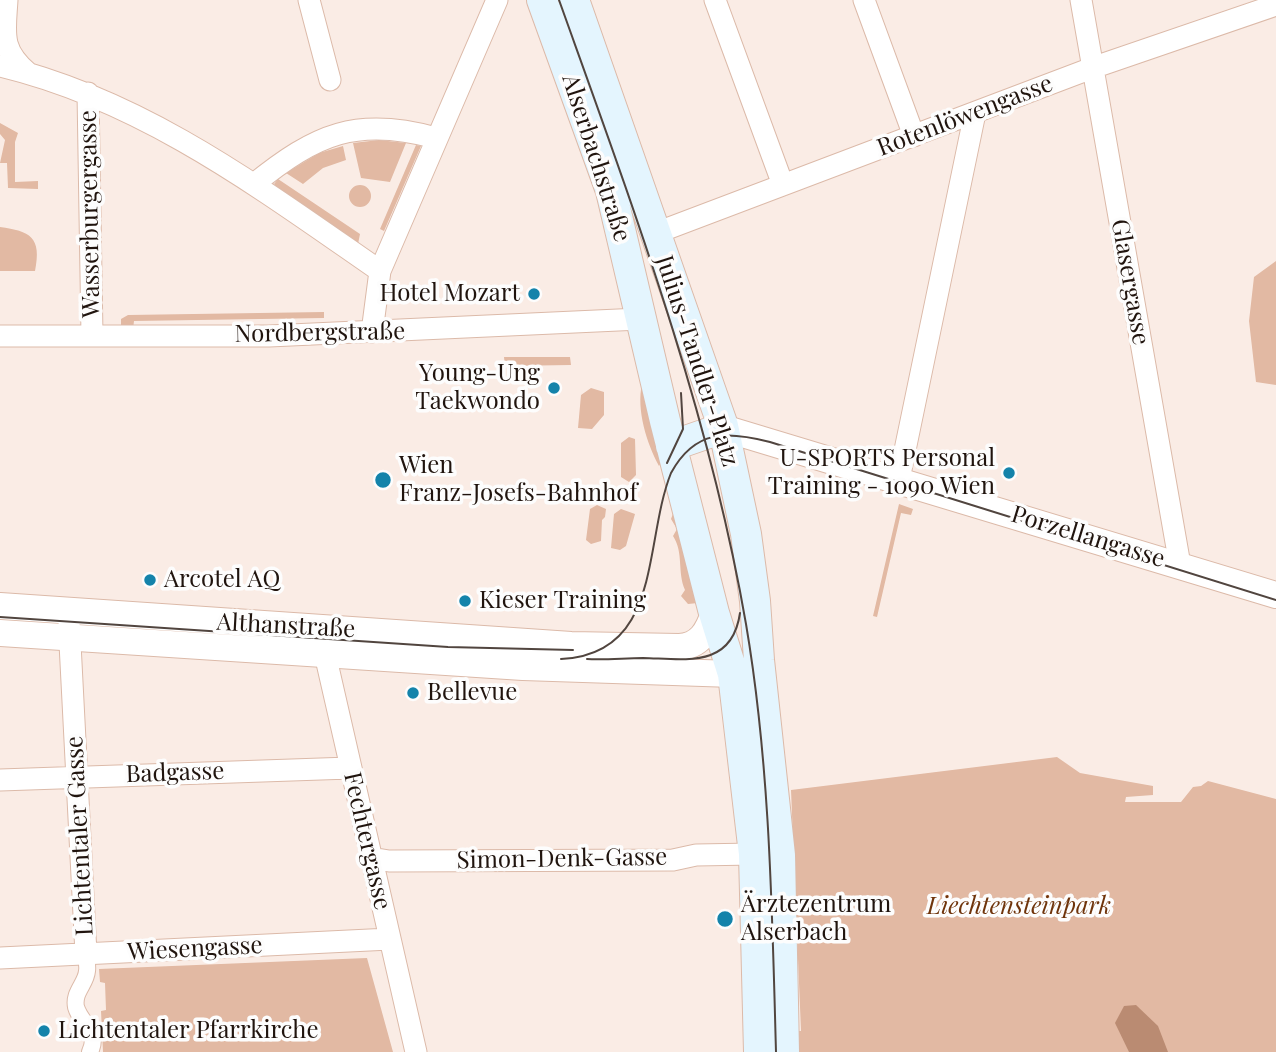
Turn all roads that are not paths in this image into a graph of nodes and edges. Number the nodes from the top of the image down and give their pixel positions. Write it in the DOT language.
graph roads {
  1 [pos="7,0"];
  2 [pos="309,0"];
  3 [pos="497,0"];
  4 [pos="542,0"];
  5 [pos="574,0"];
  6 [pos="715,0"];
  7 [pos="864,0"];
  8 [pos="1081,0"];
  9 [pos="1276,5"];
  10 [pos="1233,10"];
  11 [pos="0,66"];
  12 [pos="1092,68"];
  13 [pos="27,73"];
  14 [pos="330,80"];
  15 [pos="88,93"];
  16 [pos="975,113"];
  17 [pos="914,136"];
  18 [pos="436,138"];
  19 [pos="254,184"];
  20 [pos="783,185"];
  21 [pos="656,233"];
  22 [pos="380,271"];
  23 [pos="640,318"];
  24 [pos="372,332"];
  25 [pos="92,335"];
  26 [pos="0,336"];
  27 [pos="699,360"];
  28 [pos="723,428"];
  29 [pos="671,446"];
  30 [pos="899,479"];
  31 [pos="1180,565"];
  32 [pos="1276,595"];
  33 [pos="0,606"];
  34 [pos="68,611"];
  35 [pos="714,613"];
  36 [pos="321,629"];
  37 [pos="0,633"];
  38 [pos="70,639"];
  39 [pos="324,656"];
  40 [pos="570,656"];
  41 [pos="748,683"];
  42 [pos="350,768"];
  43 [pos="76,776"];
  44 [pos="0,780"];
  45 [pos="754,855"];
  46 [pos="371,858"];
  47 [pos="390,939"];
  48 [pos="86,954"];
  49 [pos="0,958"];
  50 [pos="90,1052"];
  51 [pos="416,1052"];
  52 [pos="759,1052"];
  53 [pos="784,1052"];
  1 -- 13 [label="street"];
  2 -- 14 [label="street"];
  3 -- 18 [label="street"];
  4 -- 23 [label="main road, Alserbachstraße"];
  5 -- 21 [label="main road, Alserbachstraße"];
  6 -- 20 [label="street"];
  7 -- 17 [label="street"];
  8 -- 12 [label="street, Glasergasse"];
  9 -- 10 [label="street, Rotenlöwengasse"];
  10 -- 12 [label="street, Rotenlöwengasse"];
  11 -- 13 [label="street"];
  12 -- 16 [label="street, Rotenlöwengasse"];
  12 -- 31 [label="street, Glasergasse"];
  13 -- 15 [label="street"];
  15 -- 19 [label="street"];
  15 -- 25 [label="street, Wasserburgergasse"];
  16 -- 17 [label="street, Rotenlöwengasse"];
  16 -- 30 [label="street"];
  17 -- 20 [label="street, Rotenlöwengasse"];
  18 -- 19 [label="street"];
  18 -- 22 [label="street"];
  19 -- 22 [label="street"];
  20 -- 21 [label="street, Rotenlöwengasse"];
  21 -- 27 [label="main road, Julius-Tandler-Platz"];
  22 -- 24 [label="street"];
  23 -- 24 [label="street, Nordbergstraße"];
  23 -- 27 [label="main road"];
  23 -- 29 [label="main road, Julius-Tandler-Platz"];
  24 -- 25 [label="street, Nordbergstraße"];
  25 -- 26 [label="street, Nordbergstraße"];
  27 -- 28 [label="main road, Julius-Tandler-Platz"];
  28 -- 29 [label="main road"];
  28 -- 30 [label="street, Porzellangasse"];
  28 -- 41 [label="main road, Julius-Tandler-Platz"];
  29 -- 35 [label="main road, Julius-Tandler-Platz"];
  30 -- 31 [label="street, Porzellangasse"];
  31 -- 32 [label="street, Porzellangasse"];
  33 -- 34 [label="street, Althanstraße"];
  34 -- 36 [label="street, Althanstraße"];
  34 -- 38 [label="street, Lichtentaler Gasse"];
  35 -- 40 [label="street"];
  35 -- 41 [label="main road, Julius-Tandler-Platz"];
  36 -- 39 [label="street, Fechtergasse"];
  36 -- 40 [label="street, Althanstraße"];
  37 -- 38 [label="street, Althanstraße"];
  38 -- 39 [label="street, Althanstraße"];
  38 -- 43 [label="street, Lichtentaler Gasse"];
  39 -- 40 [label="street, Althanstraße"];
  39 -- 42 [label="street, Fechtergasse"];
  40 -- 41 [label="street"];
  41 -- 45 [label="main road"];
  41 -- 53 [label="main road"];
  42 -- 43 [label="street, Badgasse"];
  42 -- 46 [label="street, Fechtergasse"];
  43 -- 44 [label="street, Badgasse"];
  43 -- 48 [label="street, Lichtentaler Gasse"];
  45 -- 46 [label="street, Simon-Denk-Gasse"];
  45 -- 52 [label="main road"];
  46 -- 47 [label="street, Fechtergasse"];
  47 -- 48 [label="street, Wiesengasse"];
  47 -- 51 [label="street, Fechtergasse"];
  48 -- 49 [label="street, Wiesengasse"];
  48 -- 50 [label="street, Lichtentaler Gasse"];
}
